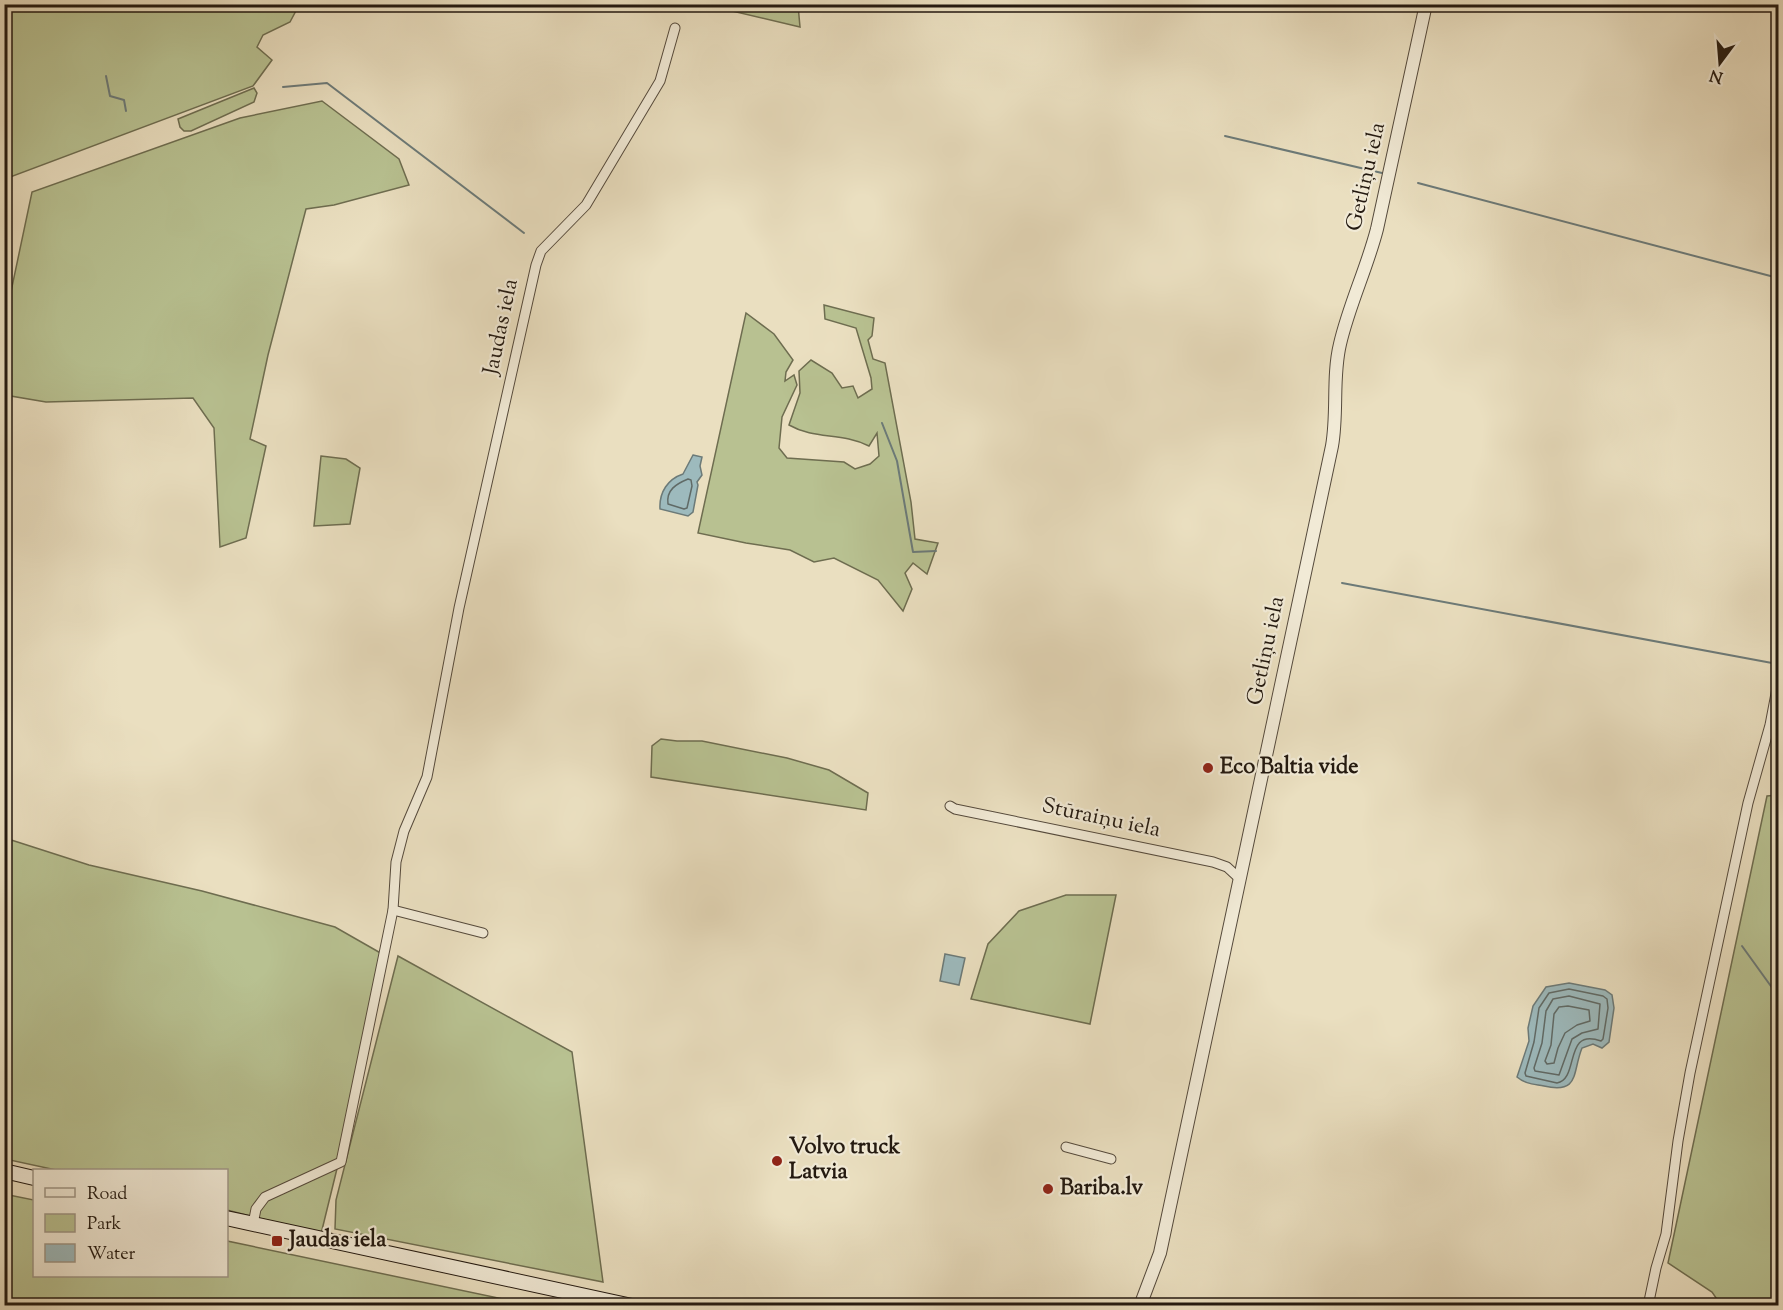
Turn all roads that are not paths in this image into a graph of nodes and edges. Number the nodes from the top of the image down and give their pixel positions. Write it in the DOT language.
graph roads {
  1 [pos="1426,4"];
  2 [pos="675,28"];
  3 [pos="1779,683"];
  4 [pos="950,806"];
  5 [pos="1240,879"];
  6 [pos="393,910"];
  7 [pos="483,933"];
  8 [pos="1066,1147"];
  9 [pos="1111,1159"];
  10 [pos="4,1171"];
  11 [pos="33,1178"];
  12 [pos="228,1218"];
  13 [pos="253,1224"];
  14 [pos="632,1305"];
  15 [pos="1140,1305"];
  16 [pos="1648,1305"];
  1 -- 5 [label="street, Getliņu iela"];
  2 -- 6 [label="street, Jaudas iela"];
  3 -- 16 [label="street"];
  4 -- 5 [label="street, Stūraiņu iela"];
  5 -- 15 [label="street, Getliņu iela"];
  6 -- 7 [label="street"];
  6 -- 13 [label="street, Jaudas iela"];
  8 -- 9 [label="street"];
  10 -- 11 [label="main road"];
  12 -- 13 [label="main road"];
  13 -- 14 [label="main road"];
}
